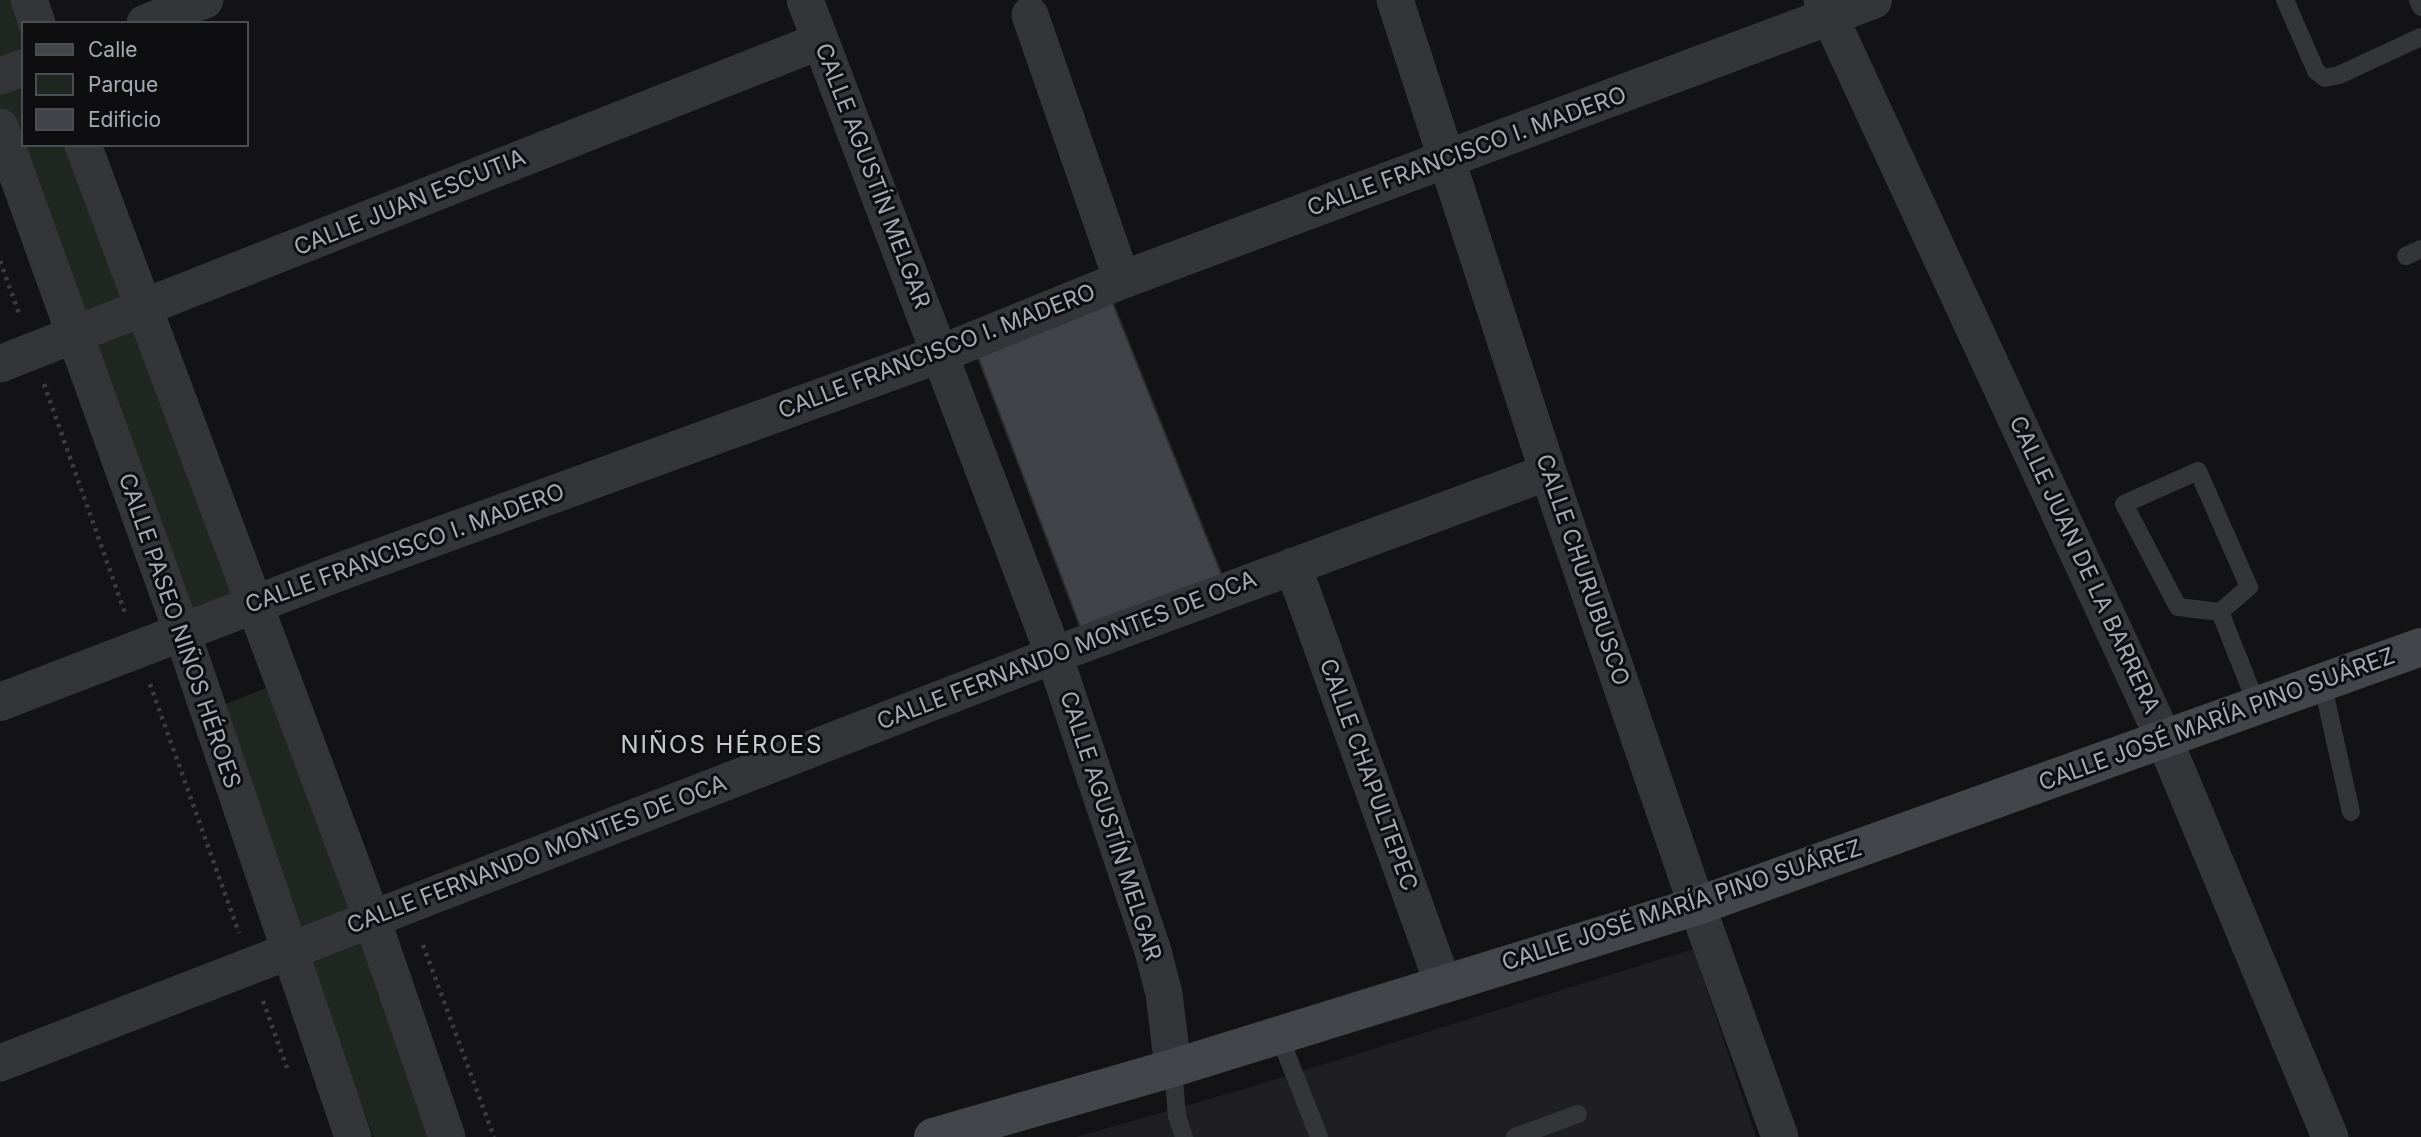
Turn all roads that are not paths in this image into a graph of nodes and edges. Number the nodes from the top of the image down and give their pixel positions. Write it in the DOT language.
graph roads {
  1 [pos="29,0"];
  2 [pos="205,0"];
  3 [pos="805,0"];
  4 [pos="1395,0"];
  5 [pos="1873,0"];
  6 [pos="2285,0"];
  7 [pos="2418,0"];
  8 [pos="2421,6"];
  9 [pos="1825,8"];
  10 [pos="1030,15"];
  11 [pos="36,21"];
  12 [pos="150,21"];
  13 [pos="2421,37"];
  14 [pos="820,41"];
  15 [pos="21,69"];
  16 [pos="0,76"];
  17 [pos="0,127"];
  18 [pos="84,147"];
  19 [pos="1448,159"];
  20 [pos="1122,280"];
  21 [pos="144,308"];
  22 [pos="75,335"];
  23 [pos="940,354"];
  24 [pos="16,357"];
  25 [pos="1548,472"];
  26 [pos="1293,566"];
  27 [pos="253,604"];
  28 [pos="2220,612"];
  29 [pos="182,632"];
  30 [pos="2421,647"];
  31 [pos="1054,654"];
  32 [pos="2322,682"];
  33 [pos="0,702"];
  34 [pos="2257,705"];
  35 [pos="2164,738"];
  36 [pos="2351,812"];
  37 [pos="1697,906"];
  38 [pos="372,919"];
  39 [pos="289,951"];
  40 [pos="1443,985"];
  41 [pos="1279,1035"];
  42 [pos="0,1063"];
  43 [pos="1173,1069"];
  44 [pos="1578,1114"];
  45 [pos="353,1137"];
  46 [pos="447,1137"];
  47 [pos="933,1137"];
  48 [pos="1184,1137"];
  49 [pos="1319,1137"];
  50 [pos="1515,1137"];
  51 [pos="1780,1137"];
  52 [pos="2330,1137"];
  1 -- 11 [label="street"];
  2 -- 12 [label="street"];
  3 -- 14 [label="street, CALLE AGUSTÍN MELGAR"];
  4 -- 19 [label="street, CALLE CHURUBUSCO"];
  5 -- 9 [label="street, CALLE FRANCISCO I. MADERO"];
  6 -- 13 [label="lane"];
  7 -- 8 [label="lane"];
  9 -- 19 [label="street, CALLE FRANCISCO I. MADERO"];
  9 -- 35 [label="street, CALLE JUAN DE LA BARRERA"];
  10 -- 20 [label="street"];
  14 -- 21 [label="street, CALLE JUAN ESCUTIA"];
  14 -- 23 [label="street, CALLE AGUSTÍN MELGAR"];
  15 -- 16 [label="street"];
  17 -- 22 [label="street, CALLE PASEO NIÑOS HÉROES"];
  18 -- 21 [label="street"];
  19 -- 20 [label="street, CALLE FRANCISCO I. MADERO"];
  19 -- 25 [label="street, CALLE CHURUBUSCO"];
  20 -- 23 [label="street, CALLE FRANCISCO I. MADERO"];
  21 -- 22 [label="street, CALLE JUAN ESCUTIA"];
  21 -- 27 [label="street"];
  22 -- 24 [label="street, CALLE JUAN ESCUTIA"];
  22 -- 29 [label="street, CALLE PASEO NIÑOS HÉROES"];
  23 -- 27 [label="street, CALLE FRANCISCO I. MADERO"];
  23 -- 31 [label="street, CALLE AGUSTÍN MELGAR"];
  25 -- 26 [label="street, CALLE FERNANDO MONTES DE OCA"];
  25 -- 37 [label="street, CALLE CHURUBUSCO"];
  26 -- 31 [label="street, CALLE FERNANDO MONTES DE OCA"];
  26 -- 40 [label="street, CALLE CHAPULTEPEC"];
  27 -- 29 [label="street, CALLE FRANCISCO I. MADERO"];
  27 -- 38 [label="street"];
  28 -- 28 [label="lane"];
  28 -- 34 [label="lane"];
  29 -- 33 [label="street, CALLE FRANCISCO I. MADERO"];
  29 -- 39 [label="street, CALLE PASEO NIÑOS HÉROES"];
  30 -- 32 [label="main road, CALLE JOSÉ MARÍA PINO SUÁREZ"];
  31 -- 38 [label="street, CALLE FERNANDO MONTES DE OCA"];
  31 -- 43 [label="street, CALLE AGUSTÍN MELGAR"];
  32 -- 34 [label="main road, CALLE JOSÉ MARÍA PINO SUÁREZ"];
  32 -- 36 [label="lane"];
  34 -- 35 [label="main road, CALLE JOSÉ MARÍA PINO SUÁREZ"];
  35 -- 37 [label="main road, CALLE JOSÉ MARÍA PINO SUÁREZ"];
  35 -- 52 [label="street, CALLE JUAN DE LA BARRERA"];
  37 -- 40 [label="main road, CALLE JOSÉ MARÍA PINO SUÁREZ"];
  37 -- 51 [label="street, CALLE CHURUBUSCO"];
  38 -- 39 [label="street, CALLE FERNANDO MONTES DE OCA"];
  38 -- 46 [label="street"];
  39 -- 42 [label="street, CALLE FERNANDO MONTES DE OCA"];
  39 -- 45 [label="street, CALLE PASEO NIÑOS HÉROES"];
  40 -- 41 [label="main road, CALLE JOSÉ MARÍA PINO SUÁREZ"];
  41 -- 43 [label="main road, CALLE JOSÉ MARÍA PINO SUÁREZ"];
  41 -- 49 [label="lane"];
  43 -- 47 [label="main road, CALLE JOSÉ MARÍA PINO SUÁREZ"];
  43 -- 48 [label="lane"];
  44 -- 50 [label="lane"];
}
